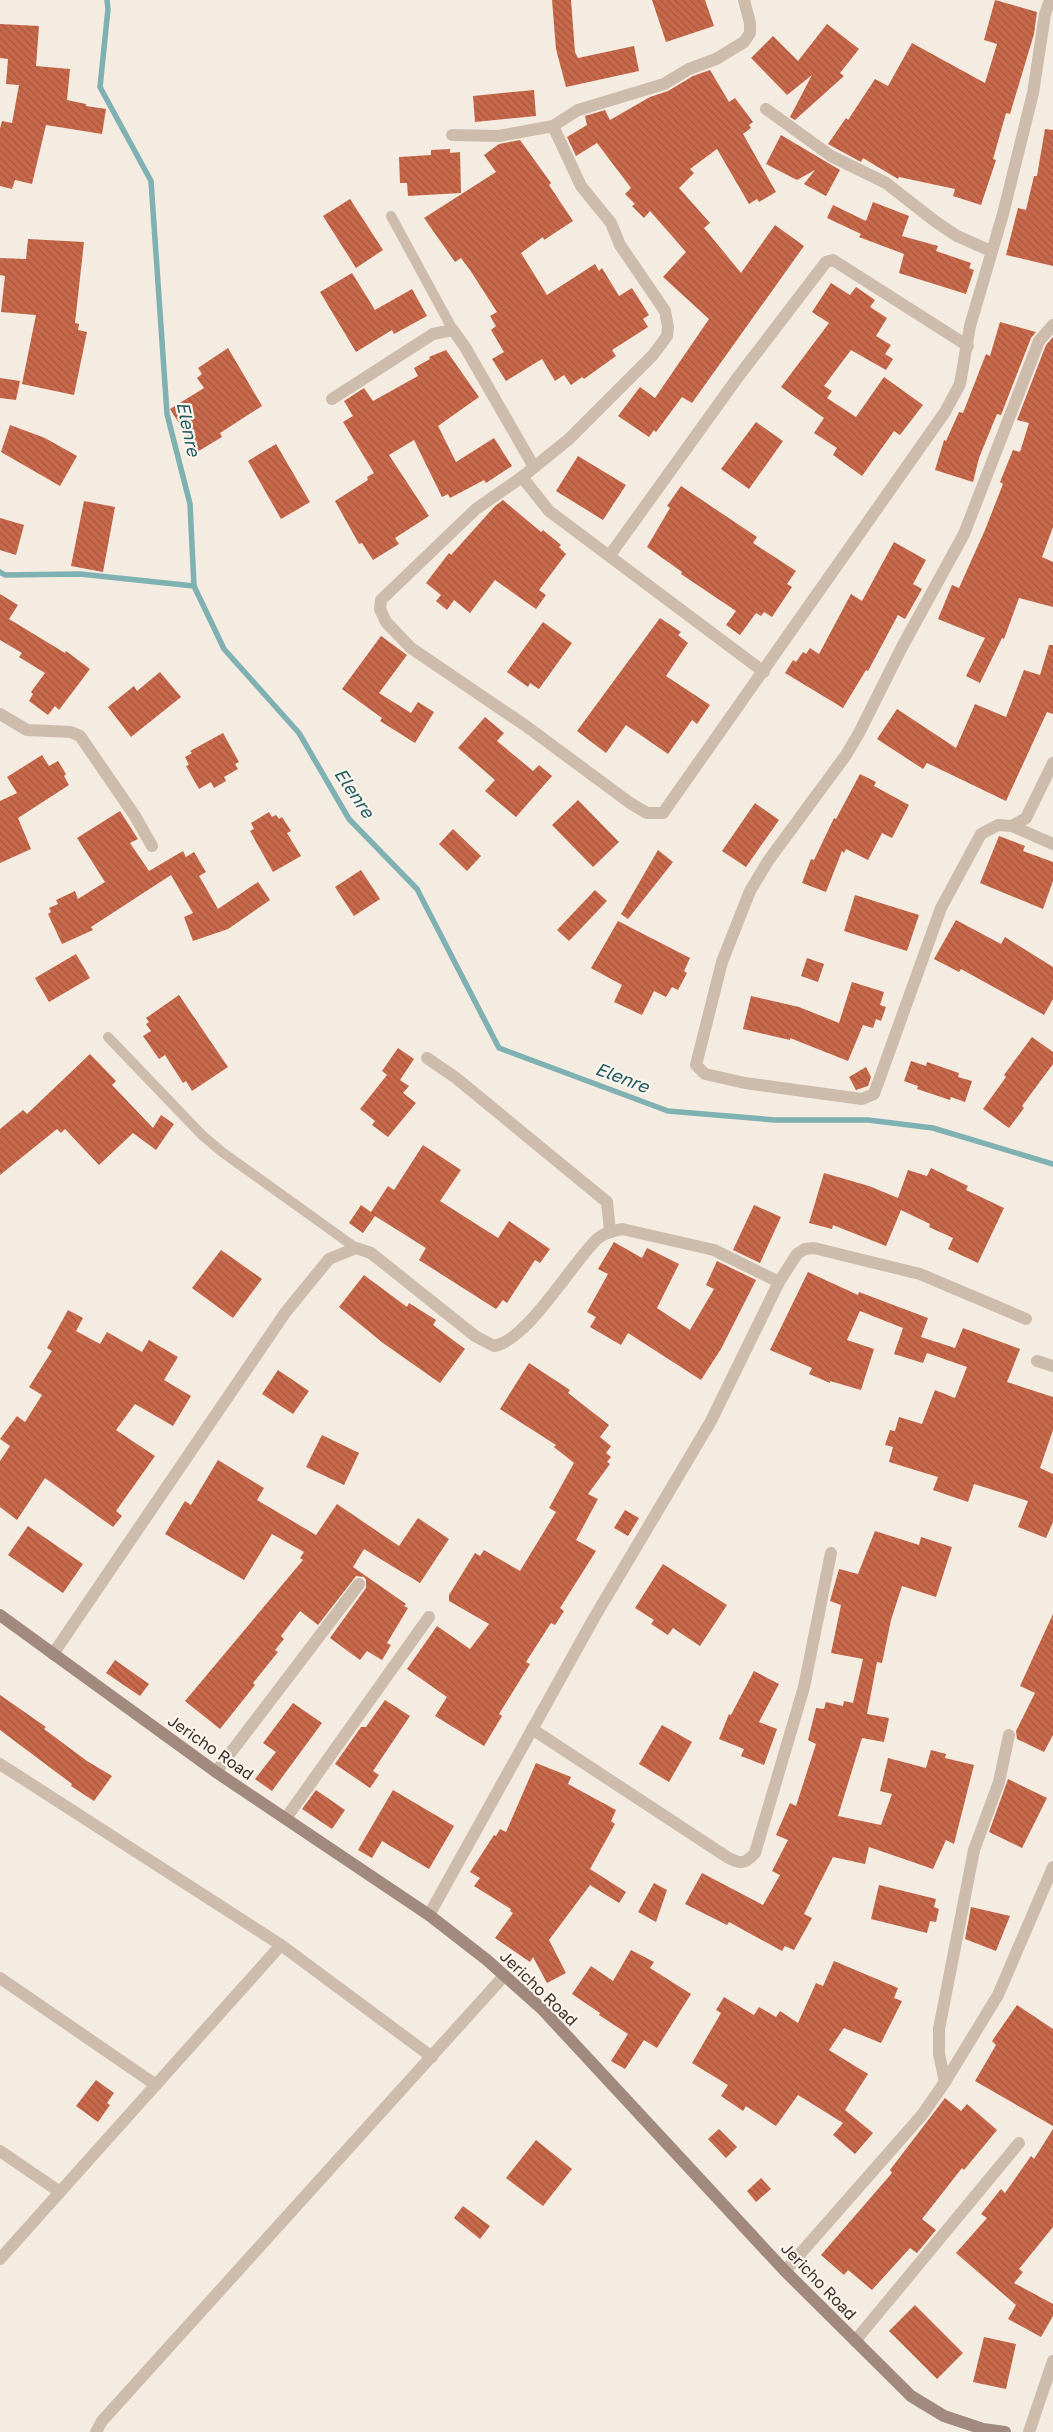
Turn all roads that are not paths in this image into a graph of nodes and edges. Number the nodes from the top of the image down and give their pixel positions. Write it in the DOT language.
graph roads {
  1 [pos="744,0"];
  2 [pos="1050,0"];
  3 [pos="766,109"];
  4 [pos="553,126"];
  5 [pos="452,135"];
  6 [pos="391,216"];
  7 [pos="991,251"];
  8 [pos="1053,325"];
  9 [pos="453,330"];
  10 [pos="968,346"];
  11 [pos="332,399"];
  12 [pos="534,467"];
  13 [pos="522,477"];
  14 [pos="610,555"];
  15 [pos="764,672"];
  16 [pos="0,714"];
  17 [pos="1053,763"];
  18 [pos="1012,826"];
  19 [pos="1053,844"];
  20 [pos="152,846"];
  21 [pos="108,1037"];
  22 [pos="428,1058"];
  23 [pos="610,1231"];
  24 [pos="356,1248"];
  25 [pos="779,1282"];
  26 [pos="1026,1319"];
  27 [pos="1037,1361"];
  28 [pos="1053,1366"];
  29 [pos="831,1553"];
  30 [pos="359,1584"];
  31 [pos="0,1615"];
  32 [pos="429,1616"];
  33 [pos="53,1654"];
  34 [pos="532,1729"];
  35 [pos="1009,1734"];
  36 [pos="0,1764"];
  37 [pos="216,1772"];
  38 [pos="286,1818"];
  39 [pos="1053,1867"];
  40 [pos="429,1915"];
  41 [pos="281,1945"];
  42 [pos="504,1976"];
  43 [pos="0,1978"];
  44 [pos="432,2057"];
  45 [pos="945,2082"];
  46 [pos="156,2085"];
  47 [pos="1019,2143"];
  48 [pos="0,2151"];
  49 [pos="60,2192"];
  50 [pos="0,2259"];
  51 [pos="785,2271"];
  52 [pos="855,2341"];
  53 [pos="1053,2360"];
  54 [pos="96,2432"];
  55 [pos="1005,2432"];
  56 [pos="1029,2432"];
  1 -- 4 [label="street"];
  2 -- 7 [label="street"];
  3 -- 7 [label="street"];
  4 -- 5 [label="street"];
  4 -- 12 [label="street"];
  6 -- 9 [label="lane"];
  7 -- 10 [label="street"];
  8 -- 18 [label="street"];
  9 -- 11 [label="street"];
  9 -- 12 [label="street"];
  10 -- 14 [label="street"];
  10 -- 15 [label="street"];
  12 -- 13 [label="street"];
  13 -- 14 [label="street"];
  13 -- 15 [label="street"];
  14 -- 15 [label="street"];
  16 -- 20 [label="street"];
  17 -- 18 [label="street"];
  18 -- 19 [label="street"];
  21 -- 24 [label="lane"];
  22 -- 23 [label="street"];
  23 -- 24 [label="street"];
  23 -- 25 [label="street"];
  24 -- 33 [label="street"];
  25 -- 26 [label="street"];
  25 -- 34 [label="street"];
  27 -- 28 [label="street"];
  29 -- 34 [label="street"];
  30 -- 37 [label="street"];
  31 -- 33 [label="street, Jericho Road"];
  32 -- 38 [label="street"];
  33 -- 37 [label="street, Jericho Road"];
  34 -- 40 [label="street"];
  35 -- 45 [label="street"];
  36 -- 41 [label="street"];
  37 -- 38 [label="street, Jericho Road"];
  38 -- 40 [label="street, Jericho Road"];
  39 -- 45 [label="street"];
  40 -- 42 [label="street, Jericho Road"];
  41 -- 44 [label="street"];
  41 -- 46 [label="street"];
  42 -- 44 [label="street"];
  42 -- 51 [label="street, Jericho Road"];
  43 -- 46 [label="street"];
  44 -- 54 [label="street"];
  45 -- 51 [label="street"];
  46 -- 49 [label="street"];
  47 -- 52 [label="street"];
  48 -- 49 [label="street"];
  49 -- 50 [label="street"];
  51 -- 52 [label="street, Jericho Road"];
  52 -- 55 [label="street, Jericho Road"];
  53 -- 56 [label="street"];
}
